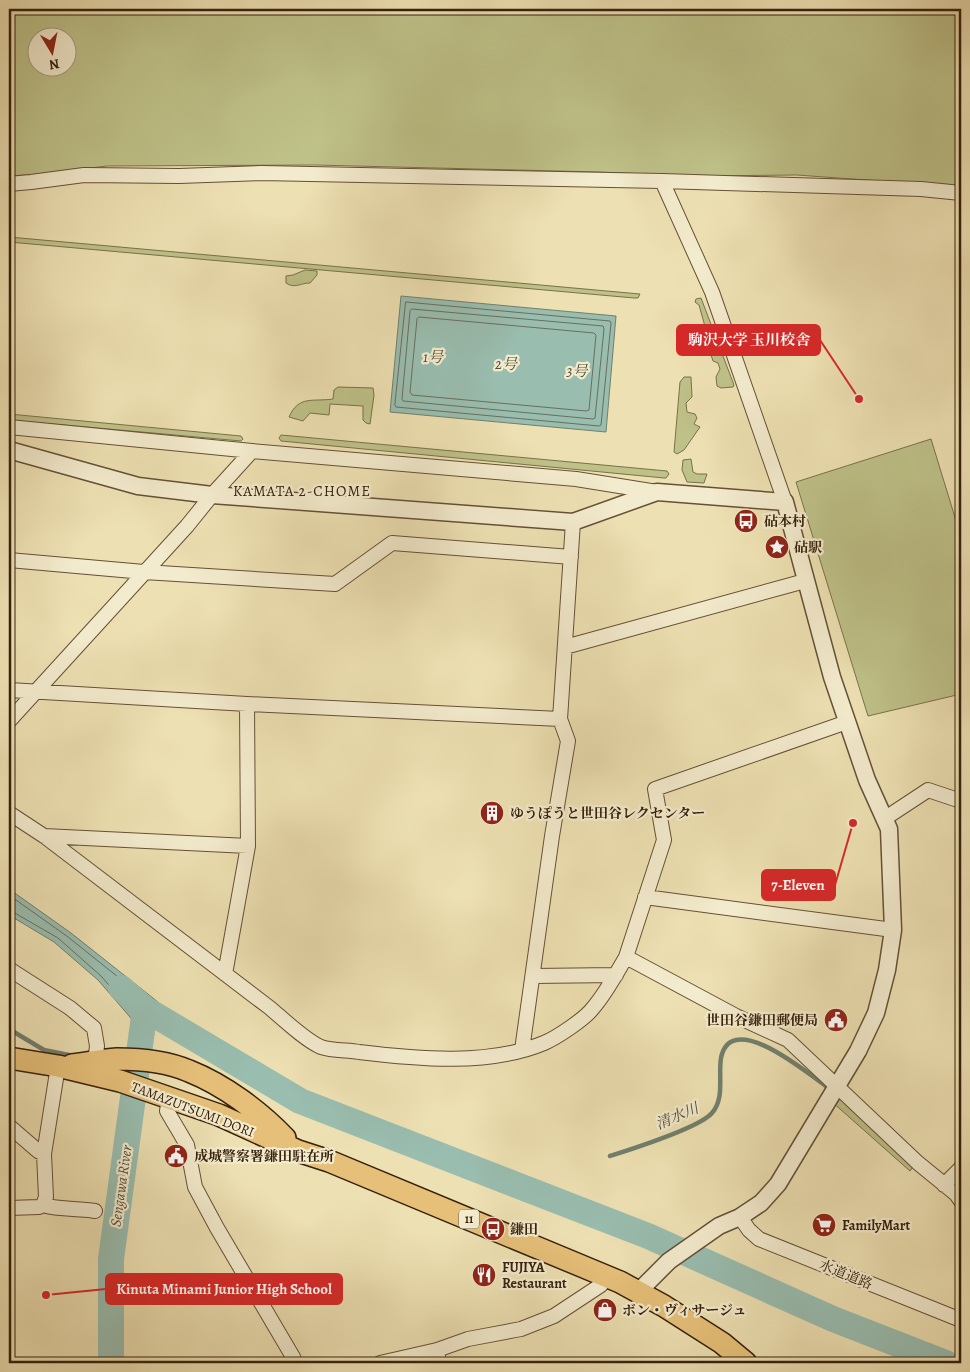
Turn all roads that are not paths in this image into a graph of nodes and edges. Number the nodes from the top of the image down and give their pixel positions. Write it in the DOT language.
graph roads {
  1 [pos="662,181"];
  2 [pos="9,184"];
  3 [pos="961,193"];
  4 [pos="9,427"];
  5 [pos="9,450"];
  6 [pos="252,451"];
  7 [pos="657,492"];
  8 [pos="212,495"];
  9 [pos="785,502"];
  10 [pos="573,522"];
  11 [pos="571,557"];
  12 [pos="9,560"];
  13 [pos="144,572"];
  14 [pos="805,581"];
  15 [pos="565,647"];
  16 [pos="9,690"];
  17 [pos="34,692"];
  18 [pos="247,704"];
  19 [pos="560,719"];
  20 [pos="9,721"];
  21 [pos="847,722"];
  22 [pos="961,802"];
  23 [pos="9,812"];
  24 [pos="884,819"];
  25 [pos="44,836"];
  26 [pos="248,846"];
  27 [pos="645,897"];
  28 [pos="894,930"];
  29 [pos="626,957"];
  30 [pos="9,969"];
  31 [pos="225,974"];
  32 [pos="616,974"];
  33 [pos="533,976"];
  34 [pos="522,1050"];
  35 [pos="9,1058"];
  36 [pos="95,1062"];
  37 [pos="58,1066"];
  38 [pos="837,1085"];
  39 [pos="160,1095"];
  40 [pos="9,1126"];
  41 [pos="298,1151"];
  42 [pos="44,1154"];
  43 [pos="961,1168"];
  44 [pos="944,1185"];
  45 [pos="961,1201"];
  46 [pos="44,1205"];
  47 [pos="9,1208"];
  48 [pos="95,1211"];
  49 [pos="740,1216"];
  50 [pos="605,1275"];
  51 [pos="644,1286"];
  52 [pos="961,1320"];
  53 [pos="438,1357"];
  54 [pos="295,1363"];
  55 [pos="380,1363"];
  56 [pos="746,1363"];
  1 -- 2 [label="street"];
  1 -- 3 [label="street"];
  1 -- 9 [label="street"];
  4 -- 6 [label="street"];
  5 -- 8 [label="street"];
  6 -- 7 [label="street"];
  6 -- 8 [label="street"];
  7 -- 9 [label="street"];
  7 -- 10 [label="street"];
  8 -- 10 [label="street"];
  8 -- 13 [label="street"];
  9 -- 14 [label="street"];
  10 -- 11 [label="street"];
  11 -- 13 [label="street"];
  11 -- 15 [label="street"];
  12 -- 13 [label="street"];
  13 -- 17 [label="street"];
  14 -- 15 [label="street"];
  14 -- 21 [label="street"];
  15 -- 19 [label="street"];
  16 -- 17 [label="street"];
  17 -- 18 [label="street"];
  17 -- 20 [label="street"];
  18 -- 19 [label="street"];
  18 -- 26 [label="street"];
  19 -- 33 [label="street"];
  21 -- 24 [label="street"];
  21 -- 27 [label="street"];
  22 -- 24 [label="street"];
  23 -- 25 [label="street"];
  24 -- 28 [label="street"];
  25 -- 26 [label="street"];
  25 -- 31 [label="street"];
  26 -- 31 [label="street"];
  27 -- 28 [label="street"];
  27 -- 29 [label="street"];
  28 -- 38 [label="street"];
  29 -- 32 [label="street"];
  29 -- 38 [label="street"];
  30 -- 36 [label="street"];
  31 -- 34 [label="street"];
  32 -- 33 [label="street"];
  32 -- 34 [label="street"];
  33 -- 34 [label="street"];
  35 -- 37 [label="main road, TAMAZUTSUMI DORI / 11"];
  36 -- 37 [label="main road, 11"];
  36 -- 41 [label="main road, 11"];
  37 -- 39 [label="main road, TAMAZUTSUMI DORI / 11"];
  37 -- 42 [label="street"];
  38 -- 44 [label="street"];
  38 -- 49 [label="street"];
  39 -- 41 [label="main road, TAMAZUTSUMI DORI / 11"];
  39 -- 54 [label="street"];
  40 -- 42 [label="street"];
  41 -- 50 [label="main road, TAMAZUTSUMI DORI / 11"];
  42 -- 46 [label="street"];
  43 -- 44 [label="street"];
  44 -- 45 [label="street"];
  46 -- 47 [label="street"];
  46 -- 48 [label="street"];
  49 -- 51 [label="street"];
  49 -- 52 [label="street, 水道道路"];
  50 -- 51 [label="main road, TAMAZUTSUMI DORI / 11"];
  50 -- 53 [label="street"];
  51 -- 56 [label="main road, TAMAZUTSUMI DORI / 11"];
  53 -- 55 [label="street"];
}
